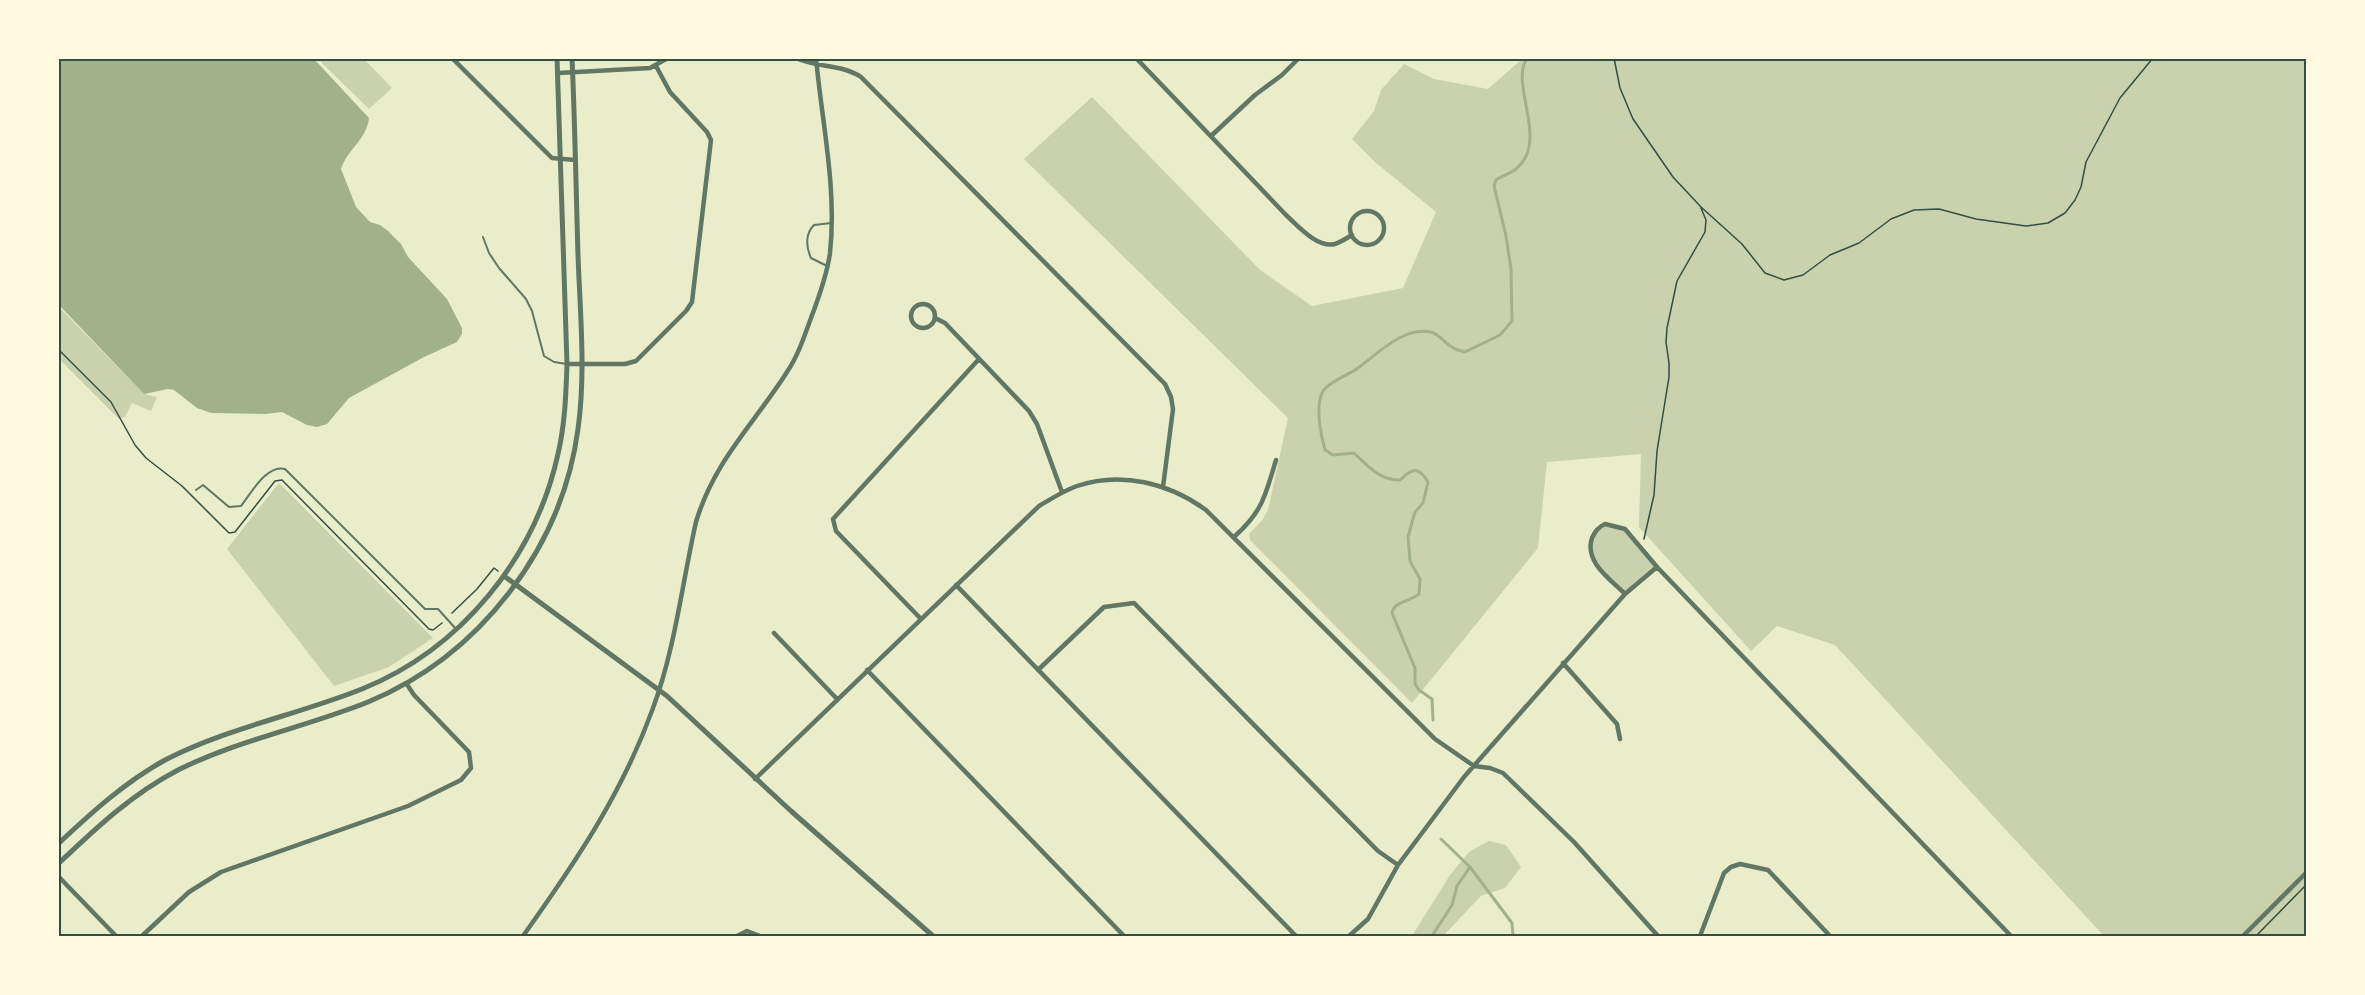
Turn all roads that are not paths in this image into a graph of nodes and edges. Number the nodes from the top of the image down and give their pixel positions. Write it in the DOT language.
graph roads {
  1 [pos="452,58"];
  2 [pos="557,58"];
  3 [pos="572,58"];
  4 [pos="668,58"];
  5 [pos="796,58"];
  6 [pos="816,58"];
  7 [pos="1136,58"];
  8 [pos="1299,58"];
  9 [pos="817,65"];
  10 [pos="656,66"];
  11 [pos="573,72"];
  12 [pos="558,73"];
  13 [pos="1211,136"];
  14 [pos="561,160"];
  15 [pos="575,160"];
  16 [pos="831,223"];
  17 [pos="1352,236"];
  18 [pos="483,237"];
  19 [pos="827,266"];
  20 [pos="935,318"];
  21 [pos="979,359"];
  22 [pos="567,364"];
  23 [pos="581,364"];
  24 [pos="1276,460"];
  25 [pos="1162,487"];
  26 [pos="196,490"];
  27 [pos="1062,492"];
  28 [pos="1234,537"];
  29 [pos="1657,567"];
  30 [pos="504,576"];
  31 [pos="515,585"];
  32 [pos="956,585"];
  33 [pos="1625,594"];
  34 [pos="921,619"];
  35 [pos="456,629"];
  36 [pos="774,633"];
  37 [pos="1563,663"];
  38 [pos="867,670"];
  39 [pos="1038,670"];
  40 [pos="406,683"];
  41 [pos="659,690"];
  42 [pos="837,699"];
  43 [pos="1620,739"];
  44 [pos="1474,766"];
  45 [pos="755,779"];
  46 [pos="58,844"];
  47 [pos="58,864"];
  48 [pos="1398,865"];
  49 [pos="2307,873"];
  50 [pos="58,876"];
  51 [pos="116,936"];
  52 [pos="142,936"];
  53 [pos="523,936"];
  54 [pos="737,936"];
  55 [pos="760,936"];
  56 [pos="933,936"];
  57 [pos="1124,936"];
  58 [pos="1296,936"];
  59 [pos="1349,936"];
  60 [pos="1658,936"];
  61 [pos="1700,936"];
  62 [pos="1830,936"];
  63 [pos="2011,936"];
  64 [pos="2243,936"];
  1 -- 14 [label="street"];
  2 -- 12 [label="street"];
  3 -- 11 [label="street"];
  4 -- 10 [label="street"];
  5 -- 9 [label="street"];
  6 -- 9 [label="street"];
  7 -- 13 [label="street"];
  8 -- 13 [label="street"];
  9 -- 16 [label="street"];
  9 -- 25 [label="street"];
  10 -- 11 [label="street"];
  10 -- 23 [label="street"];
  11 -- 12 [label="street"];
  11 -- 15 [label="street"];
  12 -- 14 [label="street"];
  13 -- 17 [label="street"];
  14 -- 15 [label="street"];
  14 -- 22 [label="street"];
  15 -- 23 [label="street"];
  16 -- 19 [label="street"];
  16 -- 19 [label="lane"];
  17 -- 17 [label="street"];
  18 -- 22 [label="lane"];
  19 -- 41 [label="street"];
  20 -- 20 [label="street"];
  20 -- 21 [label="street"];
  21 -- 27 [label="street"];
  21 -- 34 [label="street"];
  22 -- 23 [label="street"];
  22 -- 30 [label="street"];
  23 -- 31 [label="street"];
  24 -- 28 [label="street"];
  25 -- 27 [label="street"];
  25 -- 28 [label="street"];
  26 -- 35 [label="lane"];
  27 -- 32 [label="street"];
  28 -- 44 [label="street"];
  29 -- 33 [label="street"];
  29 -- 33 [label="street"];
  29 -- 63 [label="street"];
  30 -- 31 [label="street"];
  30 -- 35 [label="street"];
  31 -- 40 [label="street"];
  31 -- 41 [label="street"];
  32 -- 34 [label="street"];
  32 -- 39 [label="street"];
  33 -- 37 [label="street"];
  34 -- 38 [label="street"];
  35 -- 46 [label="street"];
  36 -- 42 [label="street"];
  37 -- 43 [label="street"];
  37 -- 44 [label="street"];
  38 -- 42 [label="street"];
  38 -- 57 [label="street"];
  39 -- 48 [label="street"];
  39 -- 58 [label="street"];
  40 -- 47 [label="street"];
  40 -- 52 [label="street"];
  41 -- 45 [label="street"];
  41 -- 53 [label="street"];
  42 -- 45 [label="street"];
  44 -- 48 [label="street"];
  44 -- 60 [label="street"];
  45 -- 56 [label="street"];
  48 -- 59 [label="street"];
  49 -- 64 [label="street"];
  50 -- 51 [label="street"];
  54 -- 55 [label="street"];
  61 -- 62 [label="street"];
}
